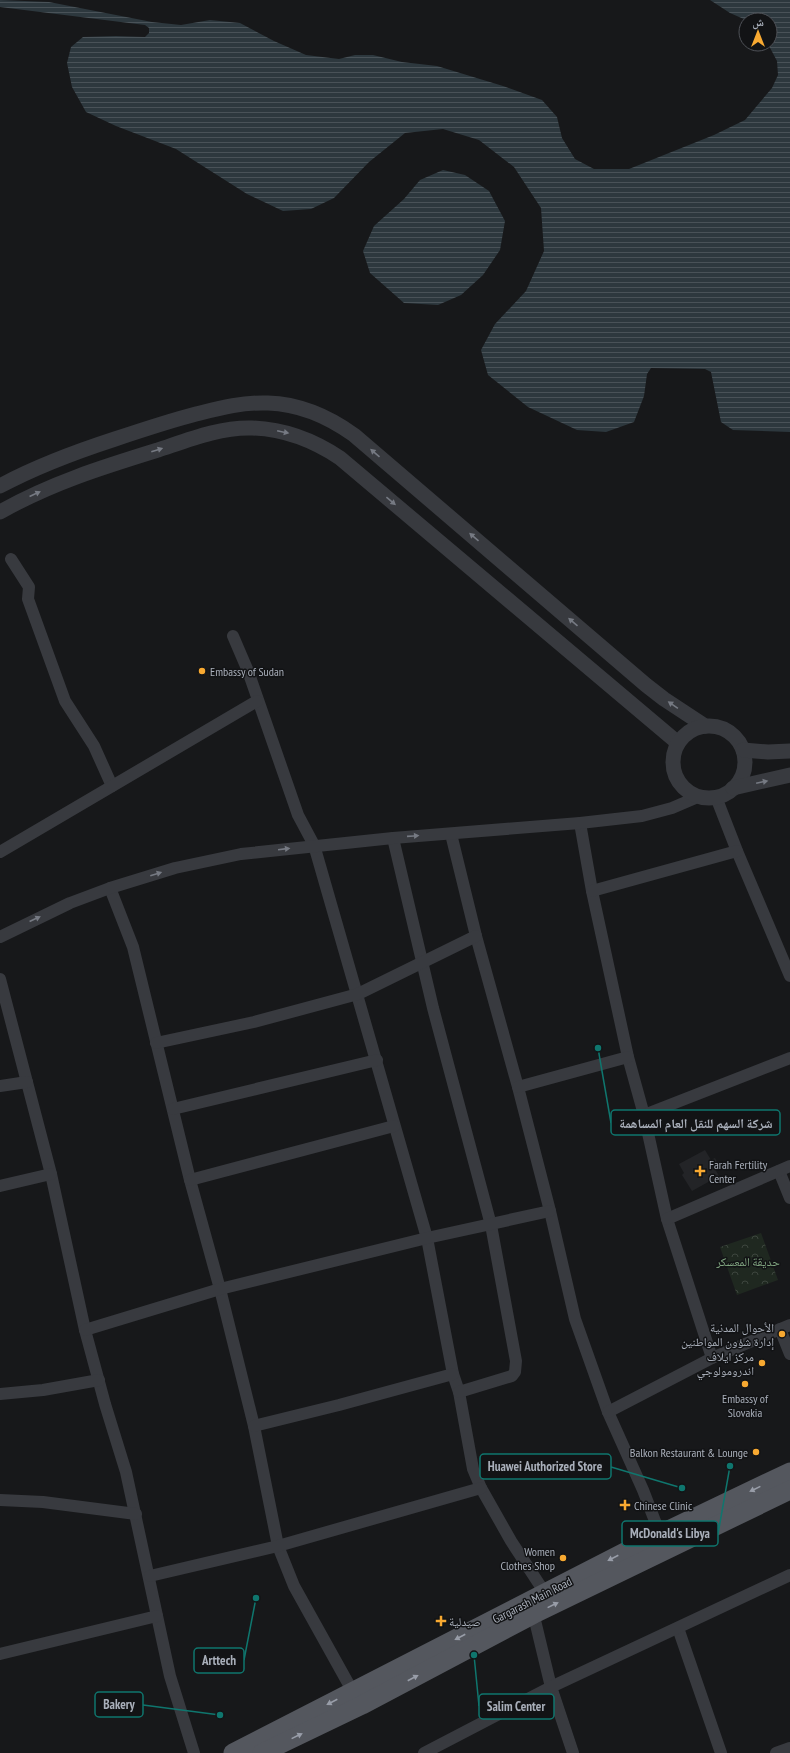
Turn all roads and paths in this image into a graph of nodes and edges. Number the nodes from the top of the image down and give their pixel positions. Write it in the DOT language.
graph roads {
  1 [pos="0,486"];
  2 [pos="0,512"];
  3 [pos="11,559"];
  4 [pos="233,636"];
  5 [pos="257,701"];
  6 [pos="705,726"];
  7 [pos="678,743"];
  8 [pos="743,750"];
  9 [pos="790,751"];
  10 [pos="790,775"];
  11 [pos="112,786"];
  12 [pos="733,788"];
  13 [pos="700,796"];
  14 [pos="716,797"];
  15 [pos="580,823"];
  16 [pos="450,834"];
  17 [pos="393,838"];
  18 [pos="314,845"];
  19 [pos="737,851"];
  20 [pos="0,852"];
  21 [pos="110,888"];
  22 [pos="592,891"];
  23 [pos="476,936"];
  24 [pos="0,937"];
  25 [pos="422,963"];
  26 [pos="790,976"];
  27 [pos="0,979"];
  28 [pos="358,994"];
  29 [pos="6,1028"];
  30 [pos="156,1043"];
  31 [pos="628,1057"];
  32 [pos="790,1058"];
  33 [pos="377,1060"];
  34 [pos="27,1082"];
  35 [pos="0,1086"];
  36 [pos="518,1087"];
  37 [pos="173,1109"];
  38 [pos="644,1115"];
  39 [pos="394,1126"];
  40 [pos="790,1166"];
  41 [pos="779,1171"];
  42 [pos="51,1174"];
  43 [pos="190,1180"];
  44 [pos="0,1186"];
  45 [pos="790,1198"];
  46 [pos="550,1211"];
  47 [pos="666,1219"];
  48 [pos="491,1225"];
  49 [pos="427,1238"];
  50 [pos="220,1289"];
  51 [pos="785,1327"];
  52 [pos="85,1330"];
  53 [pos="790,1354"];
  54 [pos="712,1358"];
  55 [pos="454,1374"];
  56 [pos="99,1380"];
  57 [pos="459,1392"];
  58 [pos="0,1393"];
  59 [pos="608,1412"];
  60 [pos="254,1426"];
  61 [pos="790,1472"];
  62 [pos="481,1488"];
  63 [pos="790,1490"];
  64 [pos="0,1500"];
  65 [pos="136,1514"];
  66 [pos="660,1534"];
  67 [pos="278,1546"];
  68 [pos="790,1575"];
  69 [pos="150,1576"];
  70 [pos="536,1603"];
  71 [pos="157,1616"];
  72 [pos="678,1628"];
  73 [pos="0,1654"];
  74 [pos="551,1687"];
  75 [pos="353,1692"];
  76 [pos="790,1748"];
  77 [pos="194,1753"];
  78 [pos="233,1753"];
  79 [pos="262,1753"];
  80 [pos="424,1753"];
  81 [pos="573,1753"];
  82 [pos="722,1753"];
  83 [pos="776,1753"];
  6 -- 1 [label="street, one-way"];
  2 -- 7 [label="street, one-way"];
  3 -- 11 [label="street"];
  4 -- 5 [label="street"];
  5 -- 11 [label="street"];
  5 -- 18 [label="street"];
  6 -- 7 [label="street"];
  6 -- 8 [label="street"];
  7 -- 13 [label="street"];
  8 -- 9 [label="street"];
  8 -- 12 [label="street"];
  12 -- 10 [label="street, one-way"];
  11 -- 20 [label="street"];
  12 -- 14 [label="street"];
  13 -- 14 [label="street"];
  13 -- 15 [label="street"];
  14 -- 19 [label="street"];
  15 -- 16 [label="street"];
  15 -- 22 [label="street"];
  17 -- 16 [label="street, one-way"];
  16 -- 23 [label="street"];
  17 -- 18 [label="street"];
  17 -- 25 [label="street"];
  21 -- 18 [label="street, one-way"];
  18 -- 28 [label="street"];
  19 -- 22 [label="street"];
  19 -- 26 [label="street"];
  24 -- 21 [label="street, one-way"];
  21 -- 30 [label="street"];
  22 -- 31 [label="street"];
  23 -- 25 [label="street"];
  23 -- 36 [label="street"];
  25 -- 28 [label="street"];
  25 -- 48 [label="street"];
  27 -- 29 [label="street"];
  28 -- 30 [label="street"];
  28 -- 33 [label="street"];
  29 -- 34 [label="street"];
  30 -- 37 [label="street"];
  31 -- 36 [label="street"];
  31 -- 38 [label="street"];
  32 -- 38 [label="street"];
  33 -- 37 [label="street"];
  33 -- 39 [label="street"];
  34 -- 35 [label="street"];
  34 -- 42 [label="street"];
  36 -- 46 [label="street"];
  37 -- 43 [label="street"];
  38 -- 47 [label="street"];
  39 -- 43 [label="street"];
  39 -- 49 [label="street"];
  40 -- 41 [label="street"];
  41 -- 45 [label="street"];
  41 -- 47 [label="street"];
  42 -- 44 [label="street"];
  42 -- 52 [label="street"];
  43 -- 50 [label="street"];
  46 -- 48 [label="street"];
  46 -- 59 [label="street"];
  47 -- 54 [label="street"];
  48 -- 49 [label="street"];
  48 -- 57 [label="street"];
  49 -- 50 [label="street"];
  49 -- 55 [label="street"];
  50 -- 52 [label="street"];
  50 -- 60 [label="street"];
  51 -- 53 [label="street"];
  51 -- 54 [label="street"];
  52 -- 56 [label="street"];
  54 -- 59 [label="street"];
  55 -- 57 [label="street"];
  55 -- 60 [label="street"];
  56 -- 58 [label="street"];
  56 -- 65 [label="street"];
  57 -- 62 [label="street"];
  59 -- 66 [label="street"];
  60 -- 67 [label="street"];
  61 -- 66 [label="main road, Gargarash Main Road, one-way"];
  62 -- 67 [label="street"];
  62 -- 70 [label="street"];
  70 -- 63 [label="main road, Gargarash Main Road, one-way"];
  64 -- 65 [label="street"];
  65 -- 69 [label="street"];
  66 -- 70 [label="main road, Gargarash Main Road, one-way"];
  67 -- 69 [label="street"];
  67 -- 75 [label="street"];
  68 -- 72 [label="street"];
  69 -- 71 [label="street"];
  70 -- 74 [label="street"];
  70 -- 75 [label="main road, Gargarash Main Road, one-way"];
  79 -- 70 [label="main road, Gargarash Main Road, one-way"];
  71 -- 73 [label="street"];
  71 -- 77 [label="street"];
  72 -- 74 [label="street"];
  72 -- 82 [label="street"];
  74 -- 80 [label="street"];
  74 -- 81 [label="street"];
  75 -- 78 [label="main road, Gargarash Main Road, one-way"];
  76 -- 83 [label="street"];
}
